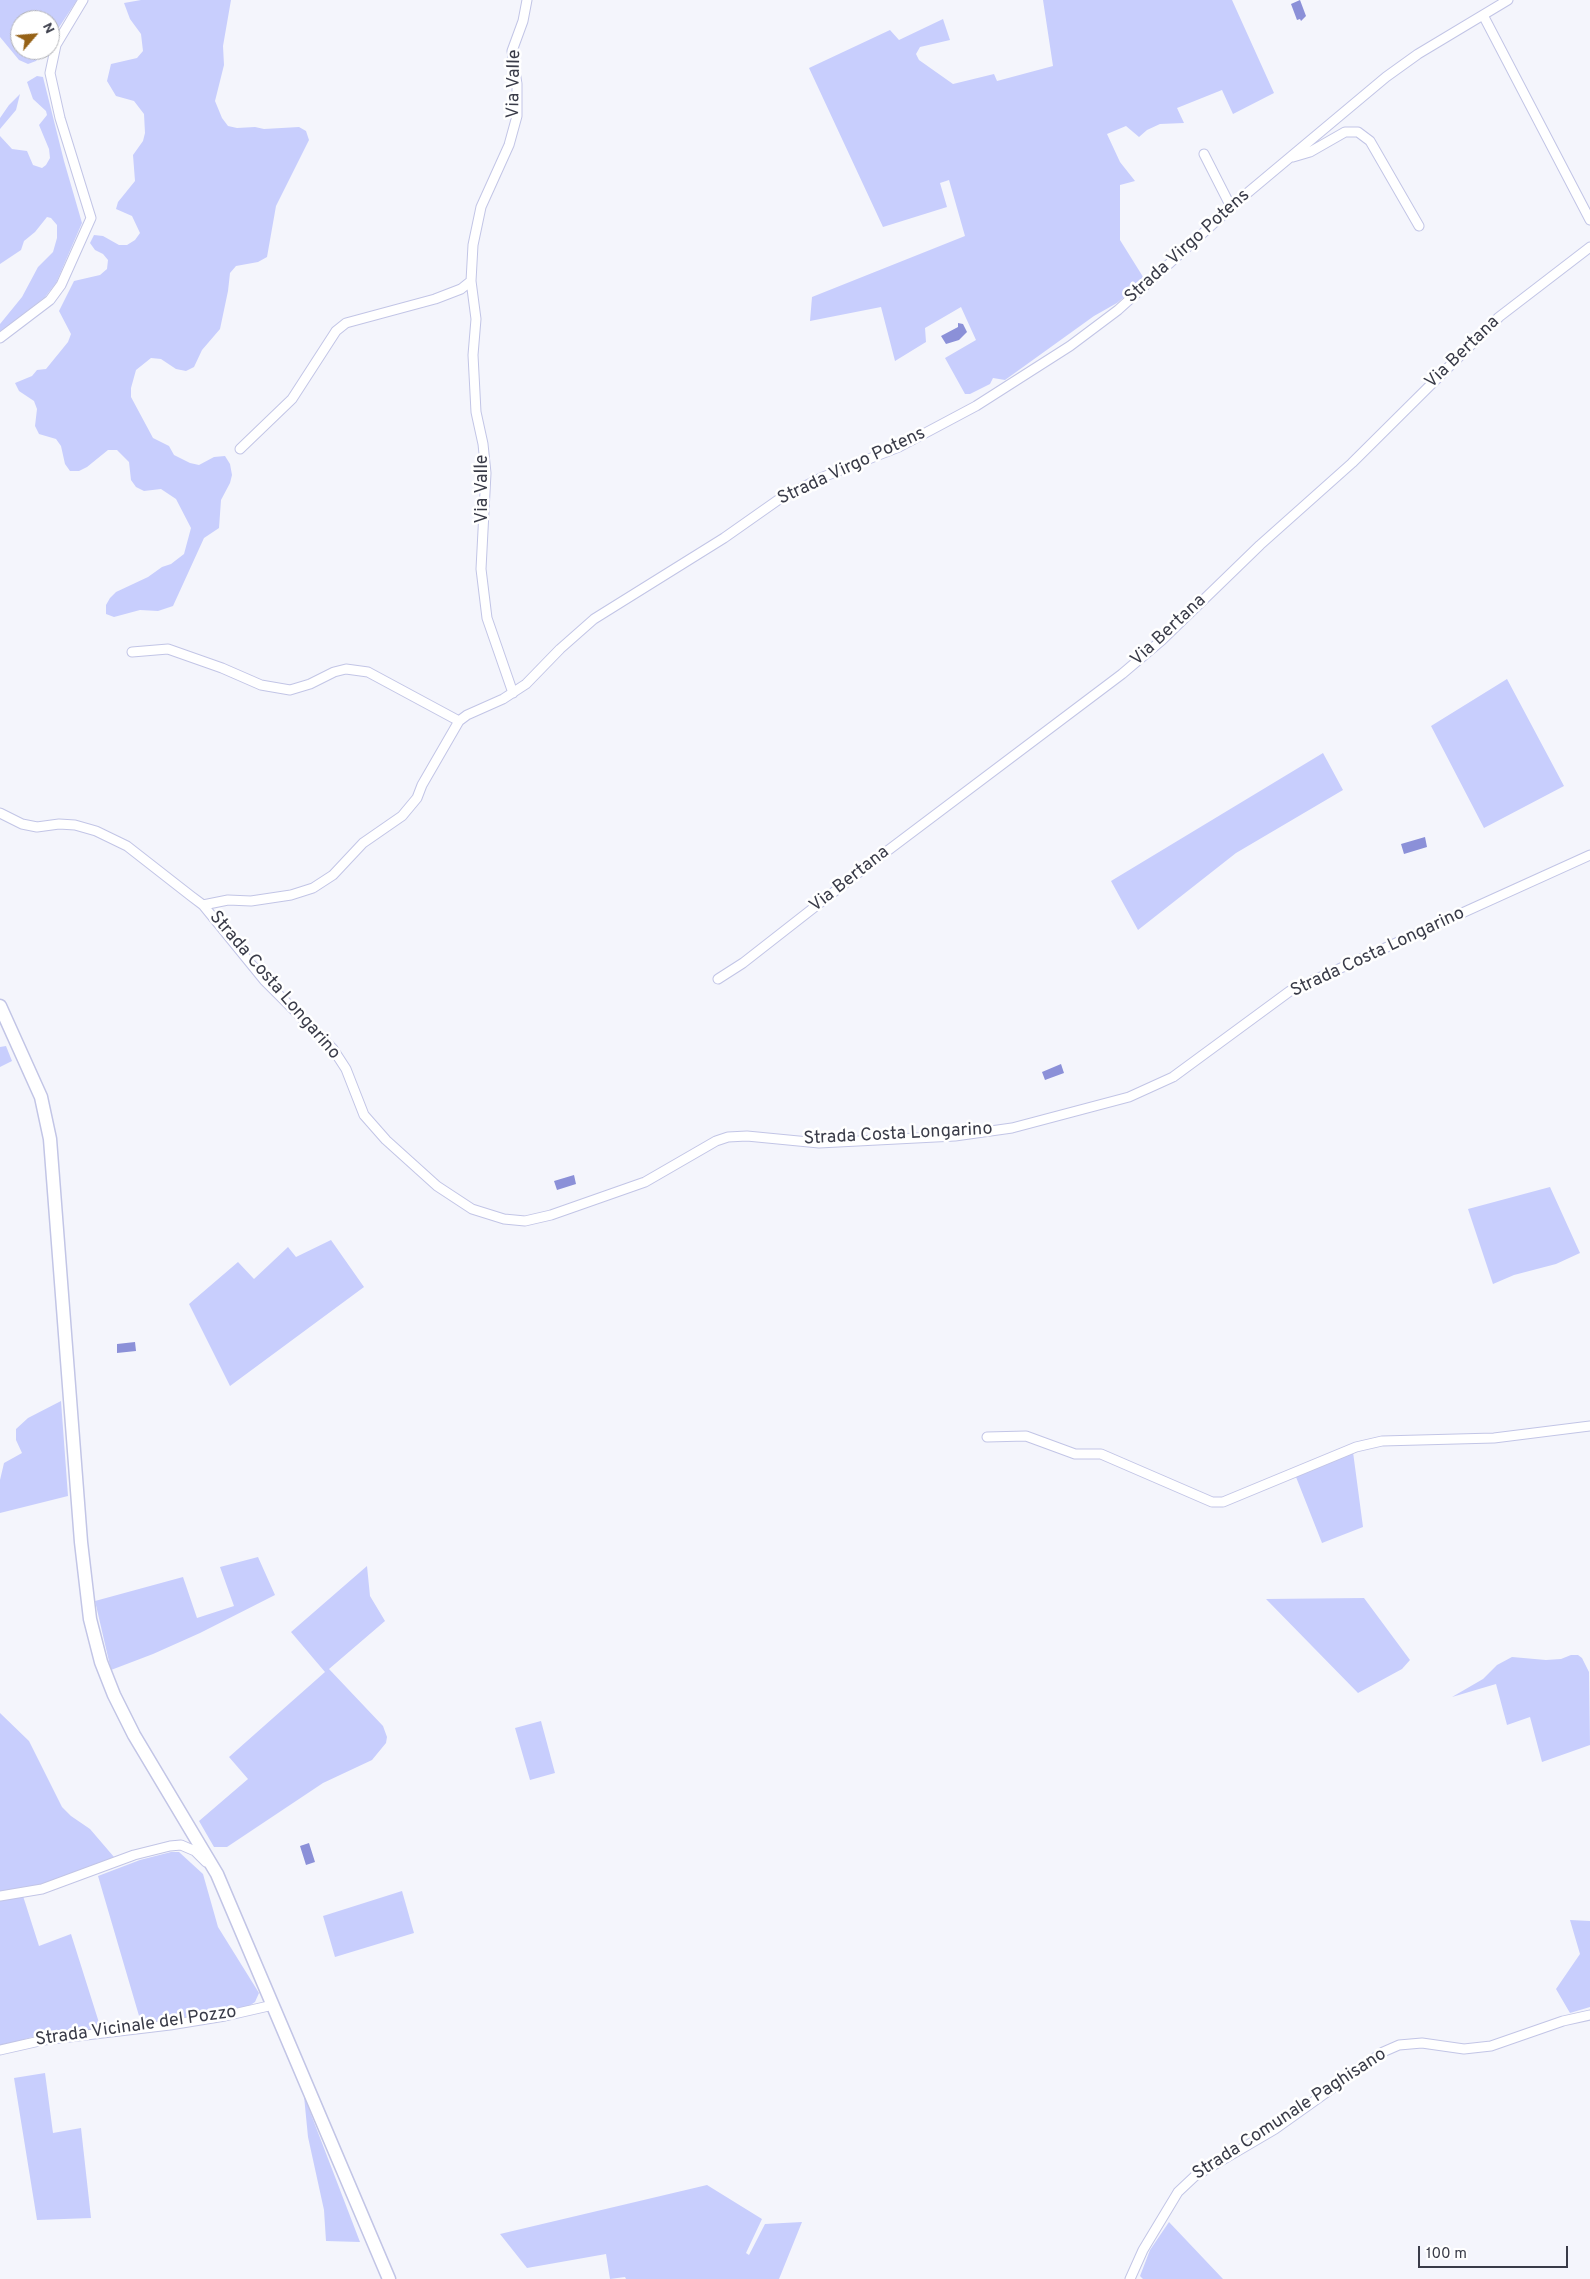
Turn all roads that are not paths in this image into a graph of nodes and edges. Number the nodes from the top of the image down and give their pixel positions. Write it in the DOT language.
graph roads {
  1 [pos="83,0"];
  2 [pos="527,0"];
  3 [pos="1508,0"];
  4 [pos="1483,15"];
  5 [pos="1204,154"];
  6 [pos="1288,159"];
  7 [pos="1231,208"];
  8 [pos="1590,220"];
  9 [pos="1419,226"];
  10 [pos="1590,247"];
  11 [pos="471,281"];
  12 [pos="0,338"];
  13 [pos="240,449"];
  14 [pos="132,652"];
  15 [pos="513,692"];
  16 [pos="459,722"];
  17 [pos="0,812"];
  18 [pos="1590,855"];
  19 [pos="203,905"];
  20 [pos="718,979"];
  21 [pos="0,1006"];
  22 [pos="1590,1426"];
  23 [pos="987,1437"];
  24 [pos="217,1874"];
  25 [pos="0,1896"];
  26 [pos="273,2005"];
  27 [pos="1590,2015"];
  28 [pos="0,2050"];
  29 [pos="389,2279"];
  30 [pos="1130,2279"];
  1 -- 12 [label="street"];
  2 -- 11 [label="street, Via Valle"];
  3 -- 4 [label="street, Strada Virgo Potens"];
  4 -- 6 [label="street, Strada Virgo Potens"];
  4 -- 8 [label="street"];
  5 -- 7 [label="street"];
  6 -- 7 [label="street, Strada Virgo Potens"];
  6 -- 9 [label="street"];
  7 -- 15 [label="street, Strada Virgo Potens"];
  10 -- 20 [label="street, Via Bertana"];
  11 -- 13 [label="street"];
  11 -- 15 [label="street, Via Valle"];
  14 -- 16 [label="street"];
  15 -- 16 [label="street, Strada Virgo Potens"];
  16 -- 19 [label="street, Strada Virgo Potens"];
  17 -- 19 [label="street, Strada Costa Longarino"];
  18 -- 19 [label="street, Strada Costa Longarino"];
  21 -- 24 [label="street"];
  22 -- 23 [label="street"];
  24 -- 25 [label="street"];
  24 -- 26 [label="street"];
  26 -- 28 [label="street, Strada Vicinale del Pozzo"];
  26 -- 29 [label="street"];
  27 -- 30 [label="street, Strada Comunale Paghisano"];
}
